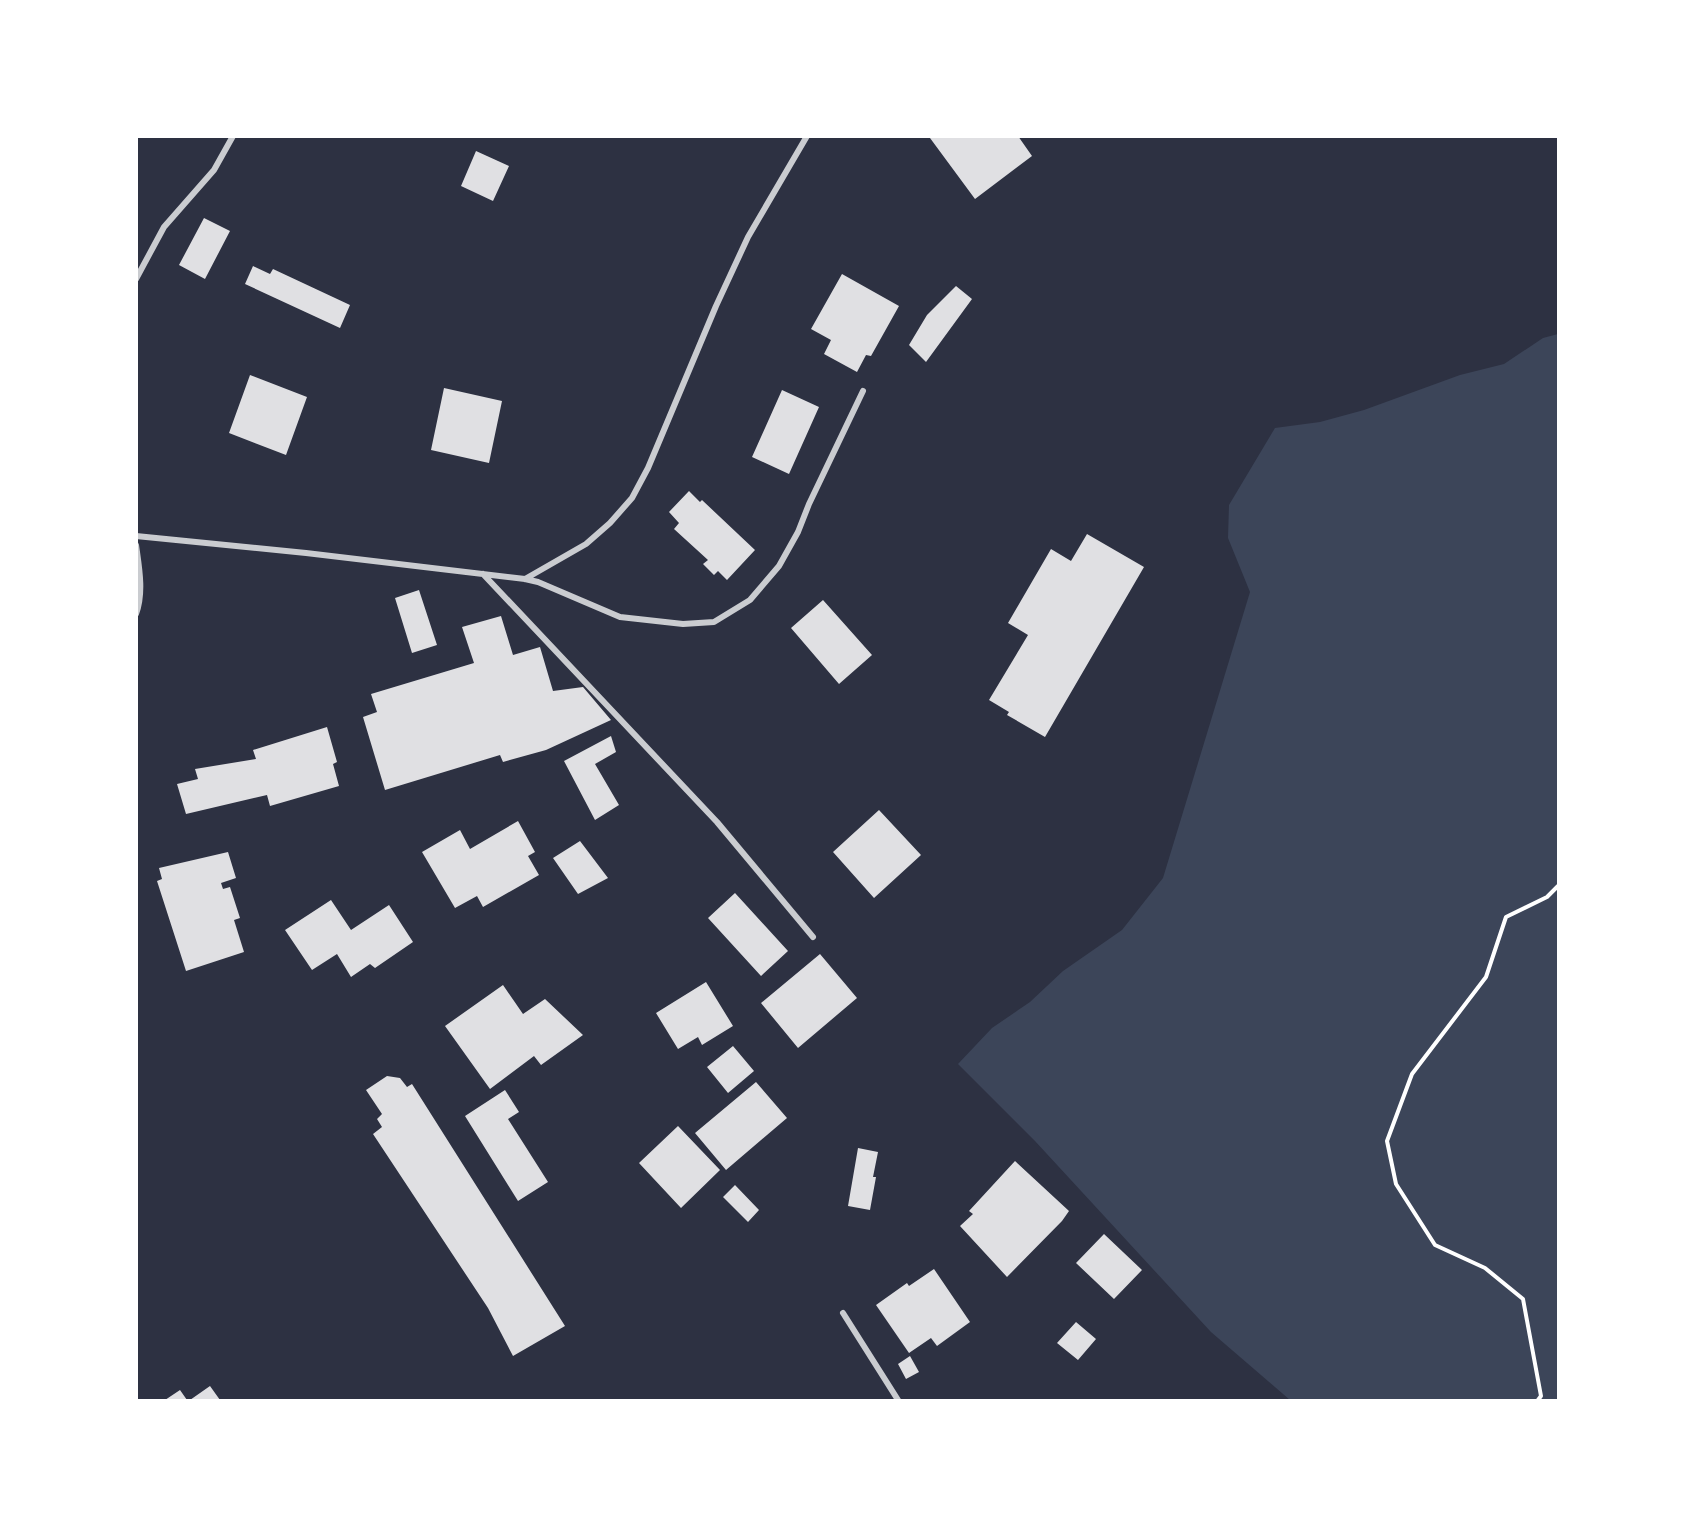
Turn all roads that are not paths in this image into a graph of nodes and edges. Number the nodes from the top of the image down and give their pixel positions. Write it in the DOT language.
graph roads {
  1 [pos="233,136"];
  2 [pos="807,136"];
  3 [pos="136,279"];
  4 [pos="863,391"];
  5 [pos="136,536"];
  6 [pos="136,545"];
  7 [pos="483,574"];
  8 [pos="525,579"];
  9 [pos="136,614"];
  10 [pos="813,937"];
  11 [pos="843,1313"];
  12 [pos="898,1401"];
  1 -- 3 [label="street"];
  2 -- 8 [label="street"];
  4 -- 8 [label="street"];
  5 -- 7 [label="street"];
  6 -- 9 [label="street"];
  7 -- 8 [label="street"];
  7 -- 10 [label="street"];
  11 -- 12 [label="street"];
}
